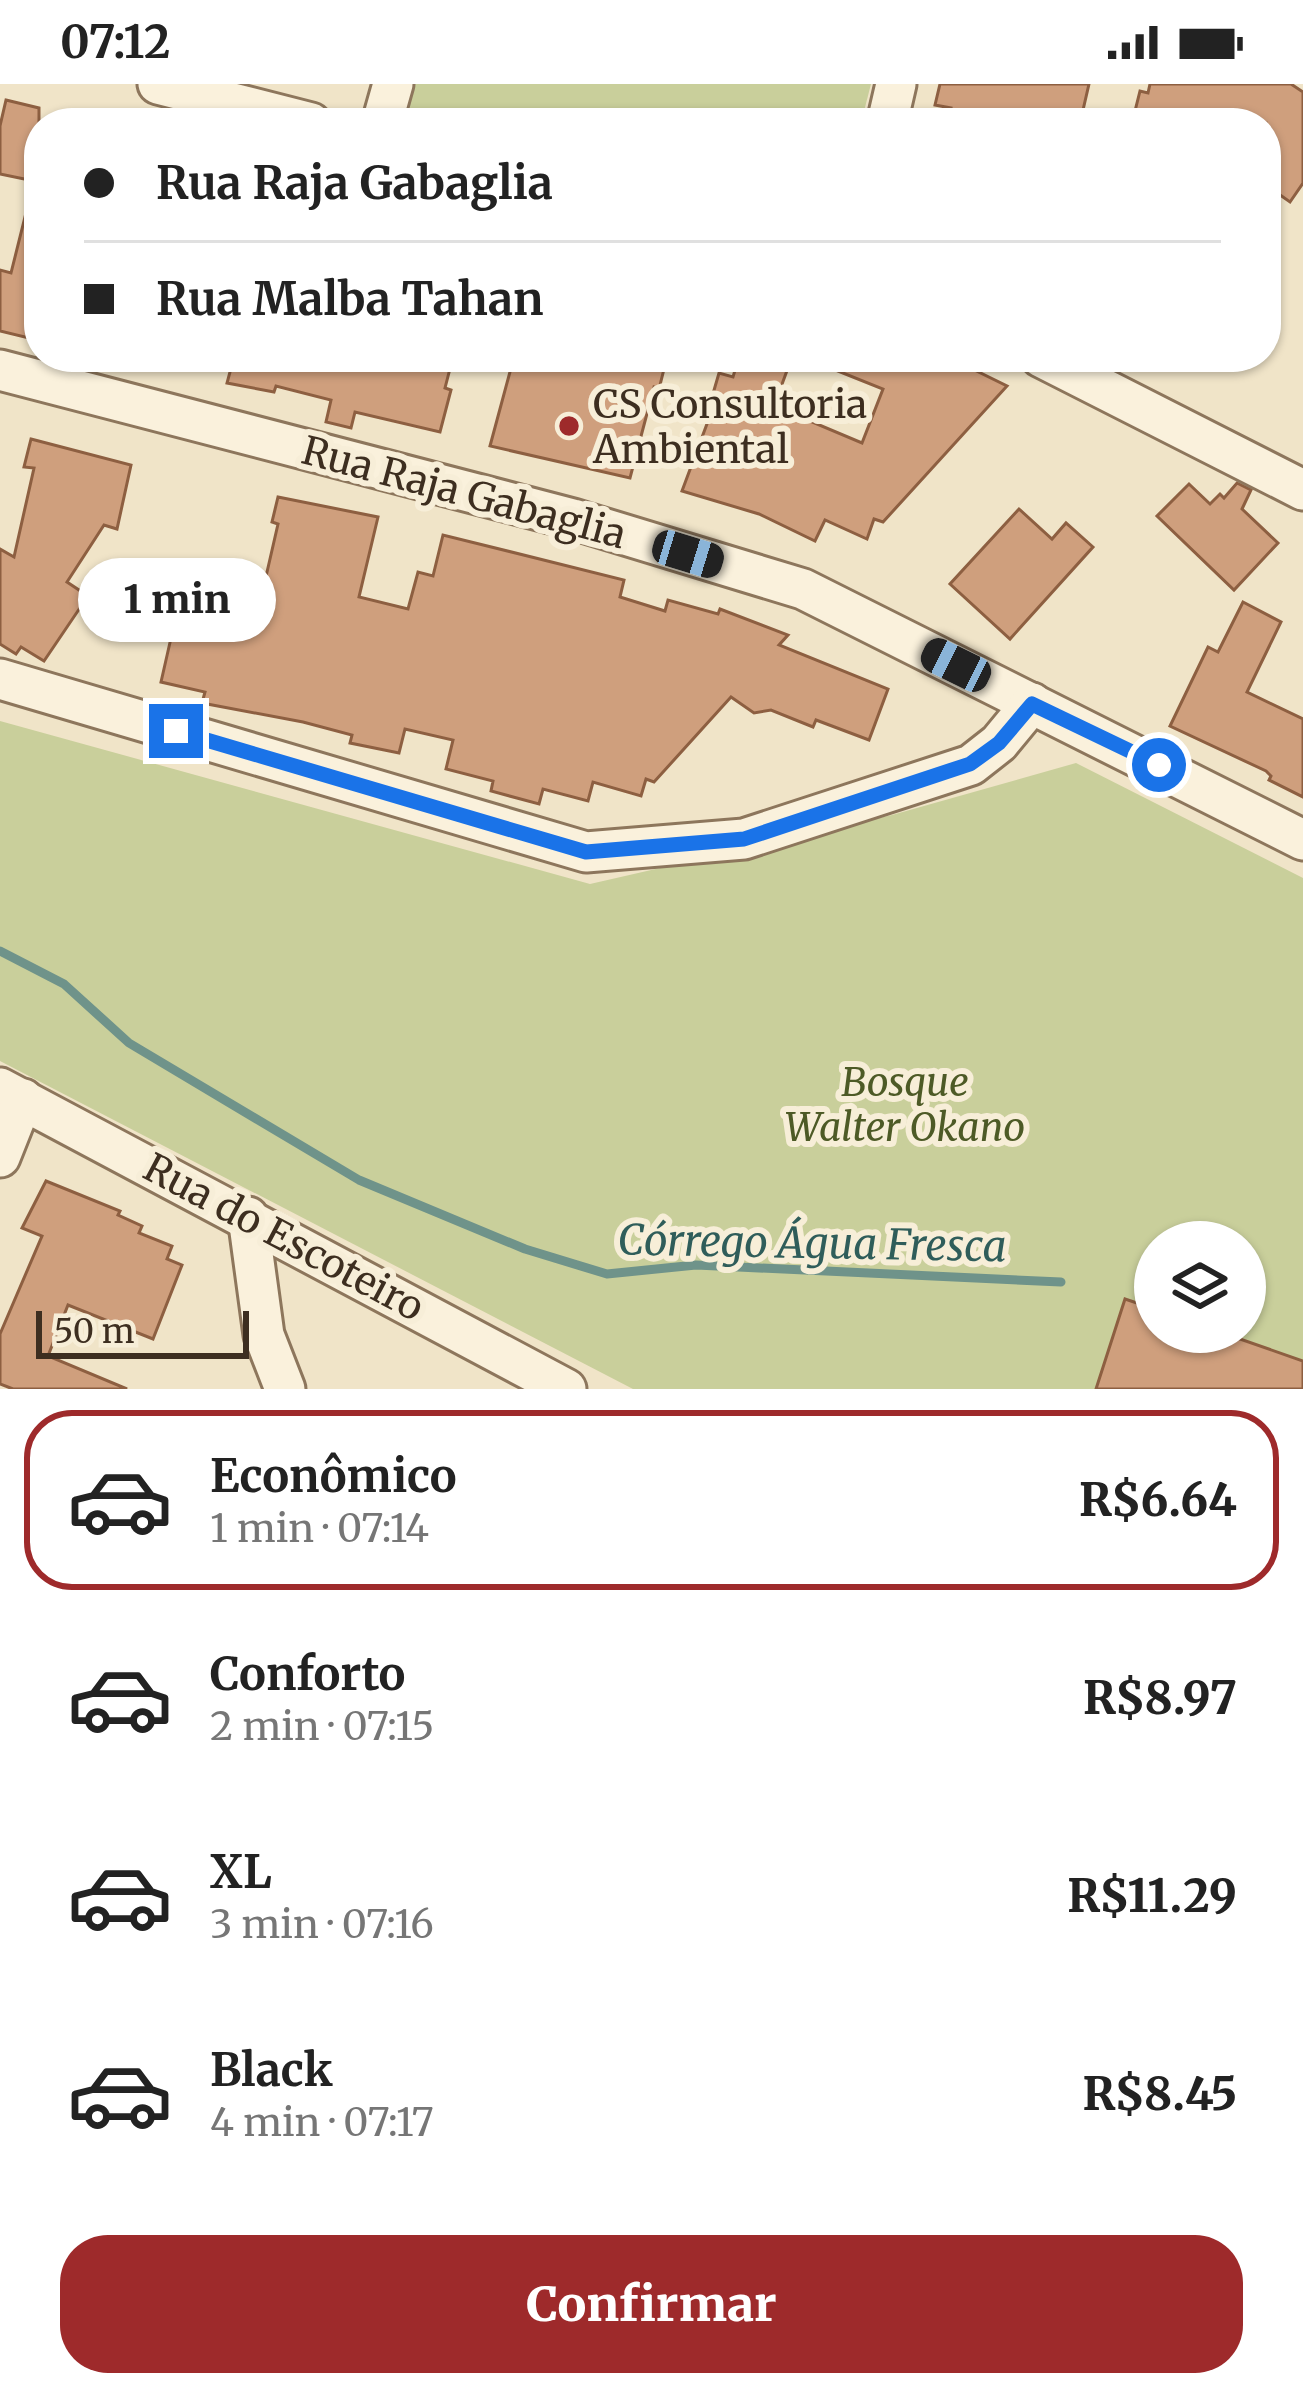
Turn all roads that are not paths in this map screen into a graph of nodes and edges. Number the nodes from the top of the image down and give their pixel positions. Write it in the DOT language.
graph roads {
  1 [pos="158,84"];
  2 [pos="252,108"];
  3 [pos="0,370"];
  4 [pos="1071,372"];
  5 [pos="1303,490"];
  6 [pos="0,679"];
  7 [pos="1032,704"];
  8 [pos="1303,840"];
  9 [pos="11,1094"];
  10 [pos="0,1157"];
  11 [pos="248,1217"];
  12 [pos="286,1389"];
  13 [pos="566,1389"];
  1 -- 2 [label="street"];
  3 -- 7 [label="street, Rua Raja Gabaglia"];
  4 -- 5 [label="street"];
  6 -- 7 [label="street"];
  7 -- 8 [label="street, Rua Raja Gabaglia"];
  9 -- 10 [label="street"];
  9 -- 11 [label="street, Rua do Escoteiro"];
  11 -- 12 [label="street"];
  11 -- 13 [label="street, Rua do Escoteiro"];
}
